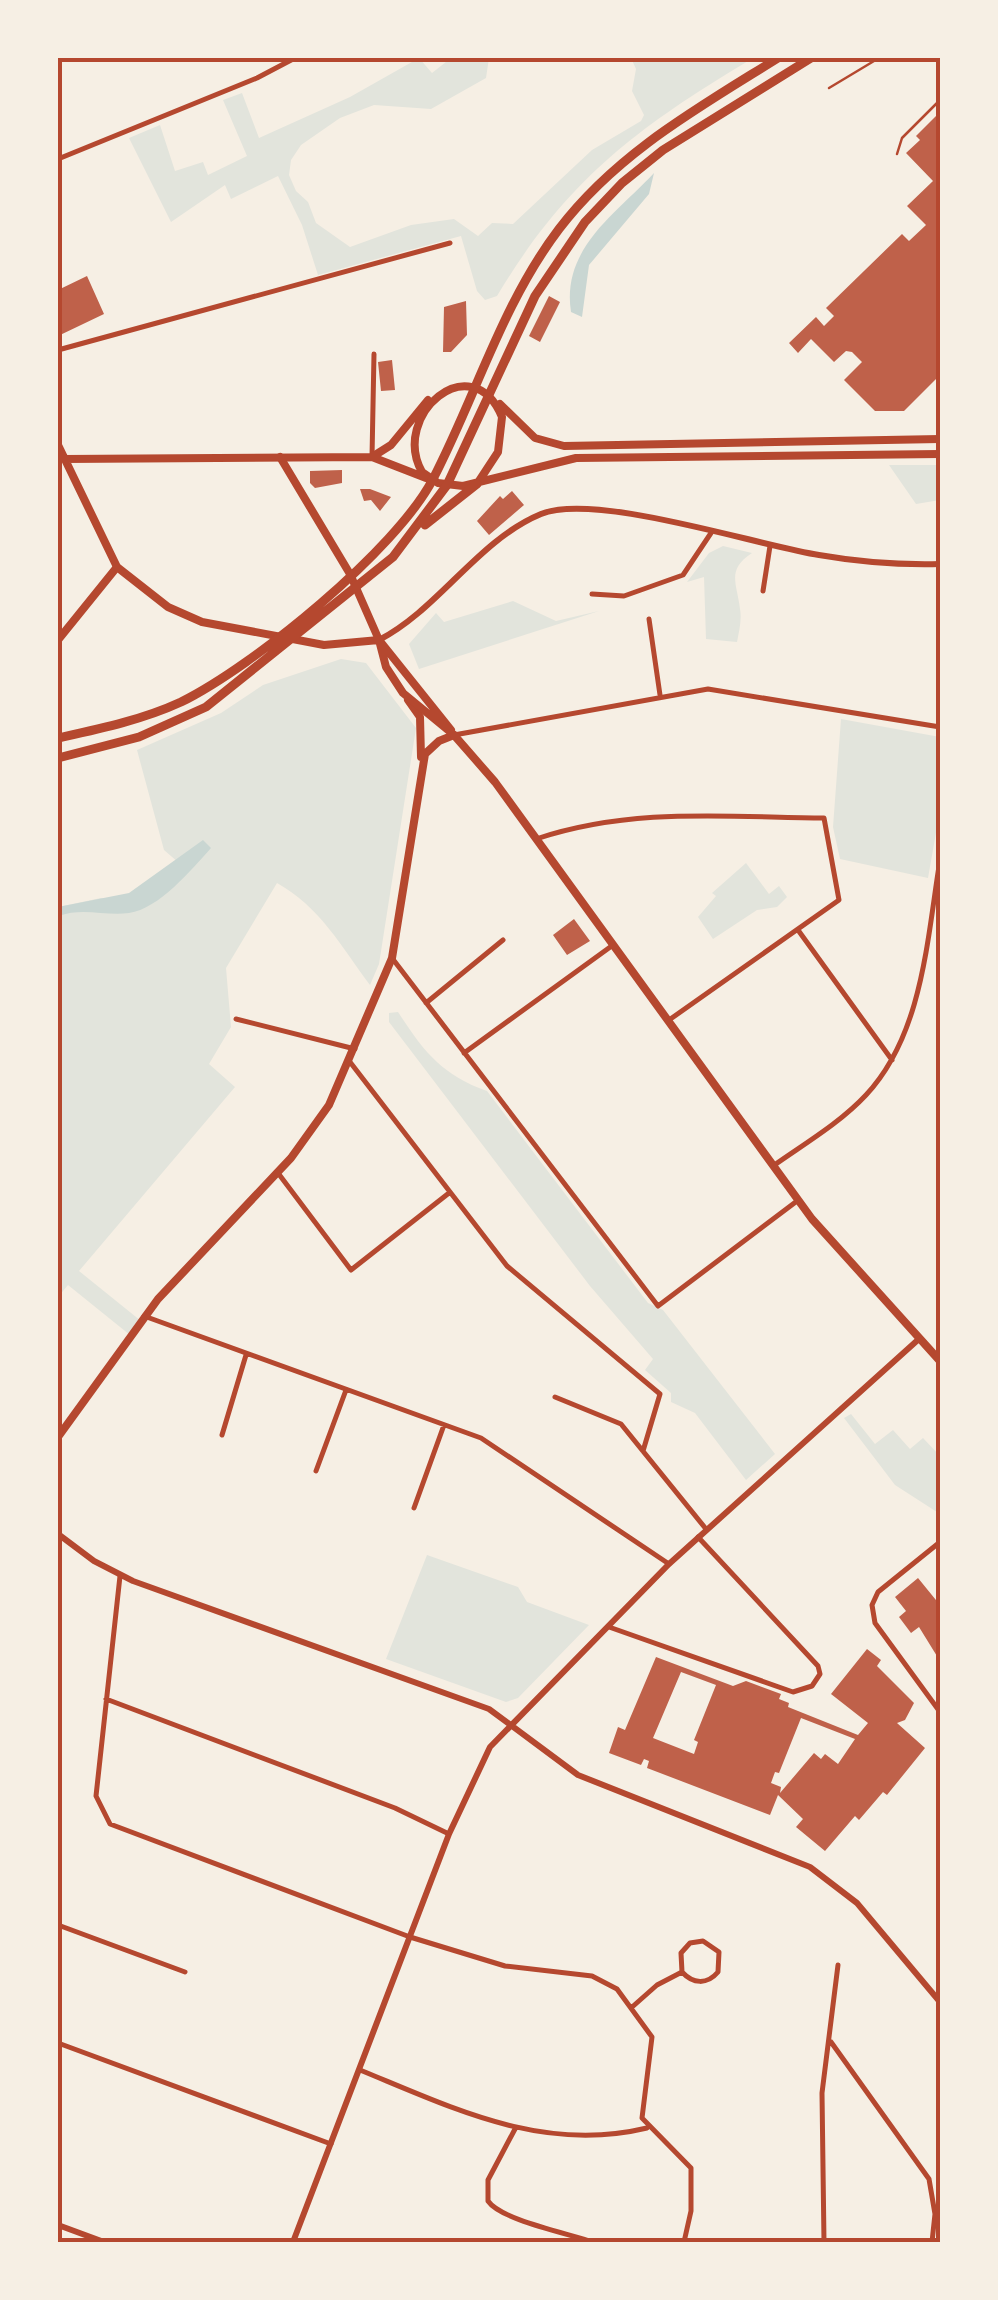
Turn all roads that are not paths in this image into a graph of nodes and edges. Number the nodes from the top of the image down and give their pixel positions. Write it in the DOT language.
graph roads {
  1 [pos="295,58"];
  2 [pos="778,58"];
  3 [pos="811,58"];
  4 [pos="879,58"];
  5 [pos="829,88"];
  6 [pos="940,100"];
  7 [pos="897,154"];
  8 [pos="58,159"];
  9 [pos="450,243"];
  10 [pos="58,350"];
  11 [pos="374,354"];
  12 [pos="474,389"];
  13 [pos="440,392"];
  14 [pos="488,396"];
  15 [pos="940,439"];
  16 [pos="58,445"];
  17 [pos="940,454"];
  18 [pos="372,457"];
  19 [pos="280,458"];
  20 [pos="61,460"];
  21 [pos="432,480"];
  22 [pos="478,484"];
  23 [pos="447,486"];
  24 [pos="418,530"];
  25 [pos="711,533"];
  26 [pos="770,546"];
  27 [pos="940,564"];
  28 [pos="117,567"];
  29 [pos="763,591"];
  30 [pos="592,594"];
  31 [pos="649,619"];
  32 [pos="58,640"];
  33 [pos="379,640"];
  34 [pos="403,693"];
  35 [pos="660,696"];
  36 [pos="940,727"];
  37 [pos="454,736"];
  38 [pos="58,738"];
  39 [pos="58,758"];
  40 [pos="420,772"];
  41 [pos="536,839"];
  42 [pos="940,860"];
  43 [pos="798,930"];
  44 [pos="503,940"];
  45 [pos="613,945"];
  46 [pos="392,958"];
  47 [pos="426,1003"];
  48 [pos="236,1019"];
  49 [pos="668,1021"];
  50 [pos="355,1049"];
  51 [pos="464,1053"];
  52 [pos="892,1060"];
  53 [pos="350,1062"];
  54 [pos="773,1166"];
  55 [pos="278,1173"];
  56 [pos="450,1192"];
  57 [pos="798,1200"];
  58 [pos="144,1316"];
  59 [pos="920,1338"];
  60 [pos="246,1355"];
  61 [pos="940,1361"];
  62 [pos="346,1390"];
  63 [pos="555,1397"];
  64 [pos="444,1424"];
  65 [pos="222,1435"];
  66 [pos="58,1437"];
  67 [pos="643,1451"];
  68 [pos="316,1471"];
  69 [pos="414,1508"];
  70 [pos="706,1530"];
  71 [pos="58,1534"];
  72 [pos="698,1538"];
  73 [pos="940,1542"];
  74 [pos="669,1564"];
  75 [pos="120,1576"];
  76 [pos="606,1626"];
  77 [pos="106,1699"];
  78 [pos="940,1712"];
  79 [pos="511,1723"];
  80 [pos="449,1834"];
  81 [pos="58,1925"];
  82 [pos="410,1937"];
  83 [pos="838,1965"];
  84 [pos="185,1972"];
  85 [pos="682,1972"];
  86 [pos="940,2002"];
  87 [pos="631,2008"];
  88 [pos="830,2042"];
  89 [pos="58,2043"];
  90 [pos="360,2070"];
  91 [pos="648,2128"];
  92 [pos="515,2129"];
  93 [pos="332,2144"];
  94 [pos="58,2225"];
  95 [pos="104,2242"];
  96 [pos="294,2242"];
  97 [pos="593,2242"];
  98 [pos="684,2242"];
  99 [pos="824,2242"];
  100 [pos="932,2242"];
  1 -- 8 [label="street"];
  2 -- 12 [label="highway"];
  3 -- 14 [label="highway"];
  4 -- 5 [label="lane"];
  6 -- 7 [label="lane"];
  9 -- 10 [label="street"];
  11 -- 18 [label="street"];
  12 -- 13 [label="main road"];
  12 -- 14 [label="main road"];
  12 -- 21 [label="highway"];
  13 -- 18 [label="main road"];
  13 -- 21 [label="main road"];
  14 -- 15 [label="main road"];
  14 -- 22 [label="main road"];
  14 -- 23 [label="highway"];
  16 -- 20 [label="main road"];
  17 -- 22 [label="main road"];
  18 -- 19 [label="main road"];
  18 -- 21 [label="main road"];
  19 -- 20 [label="main road"];
  19 -- 33 [label="main road"];
  20 -- 28 [label="main road"];
  21 -- 23 [label="main road"];
  21 -- 38 [label="highway"];
  22 -- 23 [label="main road"];
  22 -- 24 [label="highway"];
  23 -- 24 [label="highway"];
  24 -- 39 [label="highway"];
  25 -- 26 [label="street"];
  25 -- 30 [label="street"];
  25 -- 33 [label="street"];
  26 -- 27 [label="street"];
  26 -- 29 [label="street"];
  28 -- 32 [label="main road"];
  28 -- 33 [label="main road"];
  31 -- 35 [label="street"];
  33 -- 34 [label="main road"];
  33 -- 37 [label="main road"];
  34 -- 37 [label="main road"];
  34 -- 40 [label="main road"];
  35 -- 36 [label="street"];
  35 -- 37 [label="street"];
  37 -- 40 [label="main road"];
  37 -- 41 [label="main road"];
  40 -- 46 [label="main road"];
  41 -- 43 [label="street"];
  41 -- 45 [label="main road"];
  42 -- 52 [label="street"];
  43 -- 49 [label="street"];
  43 -- 52 [label="street"];
  44 -- 47 [label="street"];
  45 -- 49 [label="main road"];
  45 -- 51 [label="street"];
  46 -- 47 [label="street"];
  46 -- 50 [label="main road"];
  47 -- 51 [label="street"];
  48 -- 50 [label="street"];
  49 -- 54 [label="main road"];
  50 -- 53 [label="main road"];
  51 -- 57 [label="street"];
  52 -- 54 [label="street"];
  53 -- 55 [label="main road"];
  53 -- 56 [label="street"];
  54 -- 57 [label="main road"];
  55 -- 56 [label="street"];
  55 -- 58 [label="main road"];
  56 -- 67 [label="street"];
  57 -- 59 [label="main road"];
  58 -- 60 [label="street"];
  58 -- 66 [label="main road"];
  59 -- 61 [label="main road"];
  59 -- 70 [label="street"];
  60 -- 62 [label="street"];
  60 -- 65 [label="street"];
  62 -- 64 [label="street"];
  62 -- 68 [label="street"];
  63 -- 67 [label="street"];
  64 -- 69 [label="street"];
  64 -- 74 [label="street"];
  67 -- 70 [label="street"];
  70 -- 72 [label="street"];
  71 -- 75 [label="street"];
  72 -- 74 [label="street"];
  72 -- 76 [label="street"];
  73 -- 78 [label="street"];
  74 -- 76 [label="street"];
  75 -- 77 [label="street"];
  75 -- 79 [label="street"];
  76 -- 79 [label="street"];
  77 -- 80 [label="street"];
  77 -- 82 [label="street"];
  79 -- 80 [label="street"];
  79 -- 86 [label="street"];
  80 -- 82 [label="street"];
  81 -- 84 [label="street"];
  82 -- 87 [label="street"];
  82 -- 90 [label="street"];
  83 -- 88 [label="street"];
  85 -- 85 [label="street"];
  85 -- 87 [label="street"];
  87 -- 91 [label="street"];
  88 -- 99 [label="street"];
  88 -- 100 [label="street"];
  89 -- 93 [label="street"];
  90 -- 92 [label="street"];
  90 -- 93 [label="street"];
  91 -- 92 [label="street"];
  91 -- 98 [label="street"];
  92 -- 97 [label="street"];
  93 -- 96 [label="street"];
  94 -- 95 [label="street"];
}
